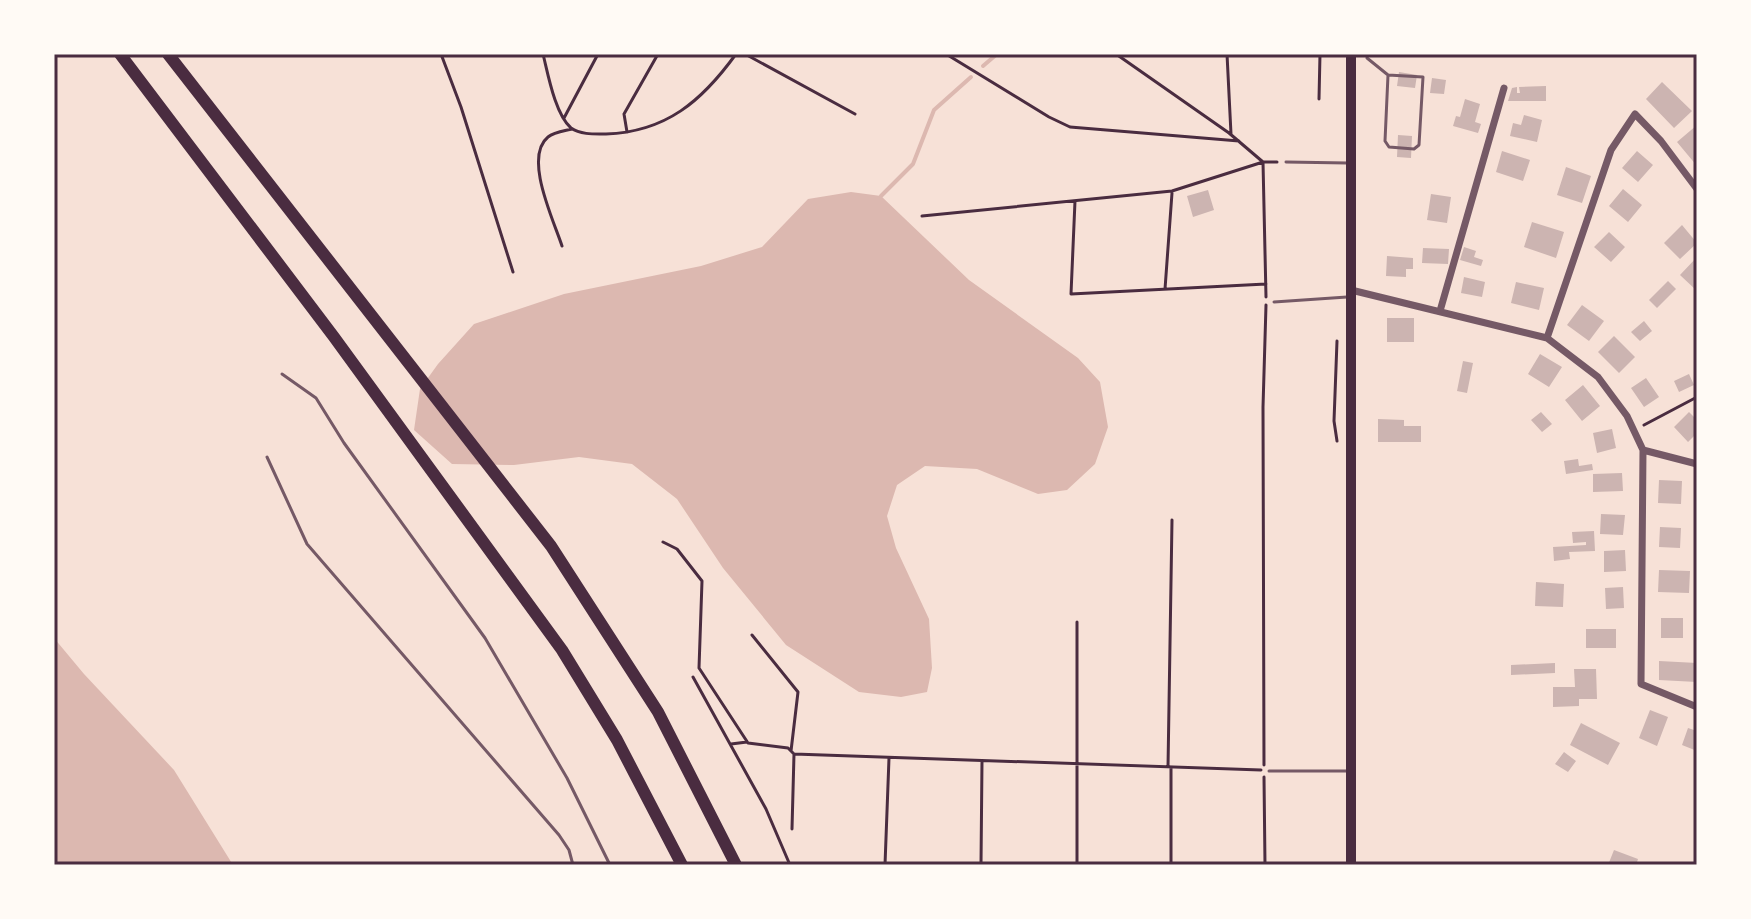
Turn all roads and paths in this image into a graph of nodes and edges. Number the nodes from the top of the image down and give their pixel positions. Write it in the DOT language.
graph roads {
  1 [pos="120,54"];
  2 [pos="168,54"];
  3 [pos="441,54"];
  4 [pos="543,54"];
  5 [pos="598,54"];
  6 [pos="658,54"];
  7 [pos="736,54"];
  8 [pos="745,54"];
  9 [pos="946,54"];
  10 [pos="1116,54"];
  11 [pos="1126,54"];
  12 [pos="1227,54"];
  13 [pos="1320,54"];
  14 [pos="1351,54"];
  15 [pos="1367,58"];
  16 [pos="1126,61"];
  17 [pos="1388,75"];
  18 [pos="1504,88"];
  19 [pos="1319,99"];
  20 [pos="855,114"];
  21 [pos="564,118"];
  22 [pos="572,129"];
  23 [pos="627,132"];
  24 [pos="1231,134"];
  25 [pos="1239,141"];
  26 [pos="1263,162"];
  27 [pos="1286,162"];
  28 [pos="1351,163"];
  29 [pos="1697,189"];
  30 [pos="1172,191"];
  31 [pos="1075,201"];
  32 [pos="922,216"];
  33 [pos="562,246"];
  34 [pos="513,272"];
  35 [pos="1266,284"];
  36 [pos="1165,289"];
  37 [pos="1351,294"];
  38 [pos="1274,302"];
  39 [pos="1440,311"];
  40 [pos="1338,336"];
  41 [pos="1547,338"];
  42 [pos="282,374"];
  43 [pos="1697,397"];
  44 [pos="1634,430"];
  45 [pos="1643,450"];
  46 [pos="1339,451"];
  47 [pos="267,457"];
  48 [pos="1697,464"];
  49 [pos="1172,520"];
  50 [pos="663,542"];
  51 [pos="1077,622"];
  52 [pos="752,635"];
  53 [pos="693,677"];
  54 [pos="1697,707"];
  55 [pos="747,742"];
  56 [pos="730,744"];
  57 [pos="793,753"];
  58 [pos="889,758"];
  59 [pos="982,761"];
  60 [pos="1078,764"];
  61 [pos="1169,767"];
  62 [pos="1267,771"];
  63 [pos="1351,771"];
  64 [pos="792,829"];
  65 [pos="573,865"];
  66 [pos="610,865"];
  67 [pos="682,865"];
  68 [pos="736,865"];
  69 [pos="790,865"];
  70 [pos="885,865"];
  71 [pos="981,865"];
  72 [pos="1077,865"];
  73 [pos="1171,865"];
  74 [pos="1265,865"];
  75 [pos="1351,865"];
  1 -- 67 [label="highway"];
  2 -- 68 [label="highway"];
  3 -- 34 [label="path"];
  4 -- 21 [label="path"];
  5 -- 21 [label="path"];
  6 -- 23 [label="path"];
  7 -- 23 [label="path"];
  8 -- 20 [label="path"];
  9 -- 25 [label="path"];
  10 -- 16 [label="path"];
  11 -- 16 [label="path"];
  12 -- 24 [label="path"];
  13 -- 19 [label="path"];
  14 -- 28 [label="main road"];
  15 -- 17 [label="lane"];
  16 -- 24 [label="path"];
  17 -- 17 [label="lane"];
  18 -- 39 [label="street"];
  21 -- 22 [label="path"];
  22 -- 23 [label="path"];
  22 -- 33 [label="path"];
  24 -- 25 [label="path"];
  25 -- 26 [label="path"];
  26 -- 27 [label="path"];
  26 -- 30 [label="path"];
  26 -- 35 [label="path"];
  27 -- 28 [label="lane"];
  28 -- 37 [label="main road"];
  29 -- 41 [label="street"];
  30 -- 31 [label="path"];
  30 -- 36 [label="path"];
  31 -- 32 [label="path"];
  31 -- 36 [label="path"];
  35 -- 36 [label="path"];
  35 -- 62 [label="path"];
  37 -- 38 [label="lane"];
  37 -- 39 [label="street"];
  37 -- 63 [label="main road"];
  39 -- 41 [label="street"];
  40 -- 46 [label="path"];
  41 -- 44 [label="street"];
  42 -- 66 [label="lane"];
  43 -- 44 [label="path"];
  44 -- 45 [label="street"];
  45 -- 48 [label="street"];
  45 -- 54 [label="street"];
  47 -- 65 [label="lane"];
  49 -- 61 [label="path"];
  50 -- 55 [label="path"];
  51 -- 60 [label="path"];
  52 -- 57 [label="path"];
  53 -- 56 [label="path"];
  55 -- 56 [label="path"];
  55 -- 57 [label="path"];
  56 -- 69 [label="path"];
  57 -- 58 [label="path"];
  57 -- 64 [label="path"];
  58 -- 59 [label="path"];
  58 -- 70 [label="path"];
  59 -- 60 [label="path"];
  59 -- 71 [label="path"];
  60 -- 61 [label="path"];
  60 -- 72 [label="path"];
  61 -- 62 [label="path"];
  61 -- 73 [label="path"];
  62 -- 63 [label="lane"];
  62 -- 74 [label="path"];
  63 -- 75 [label="main road"];
}
